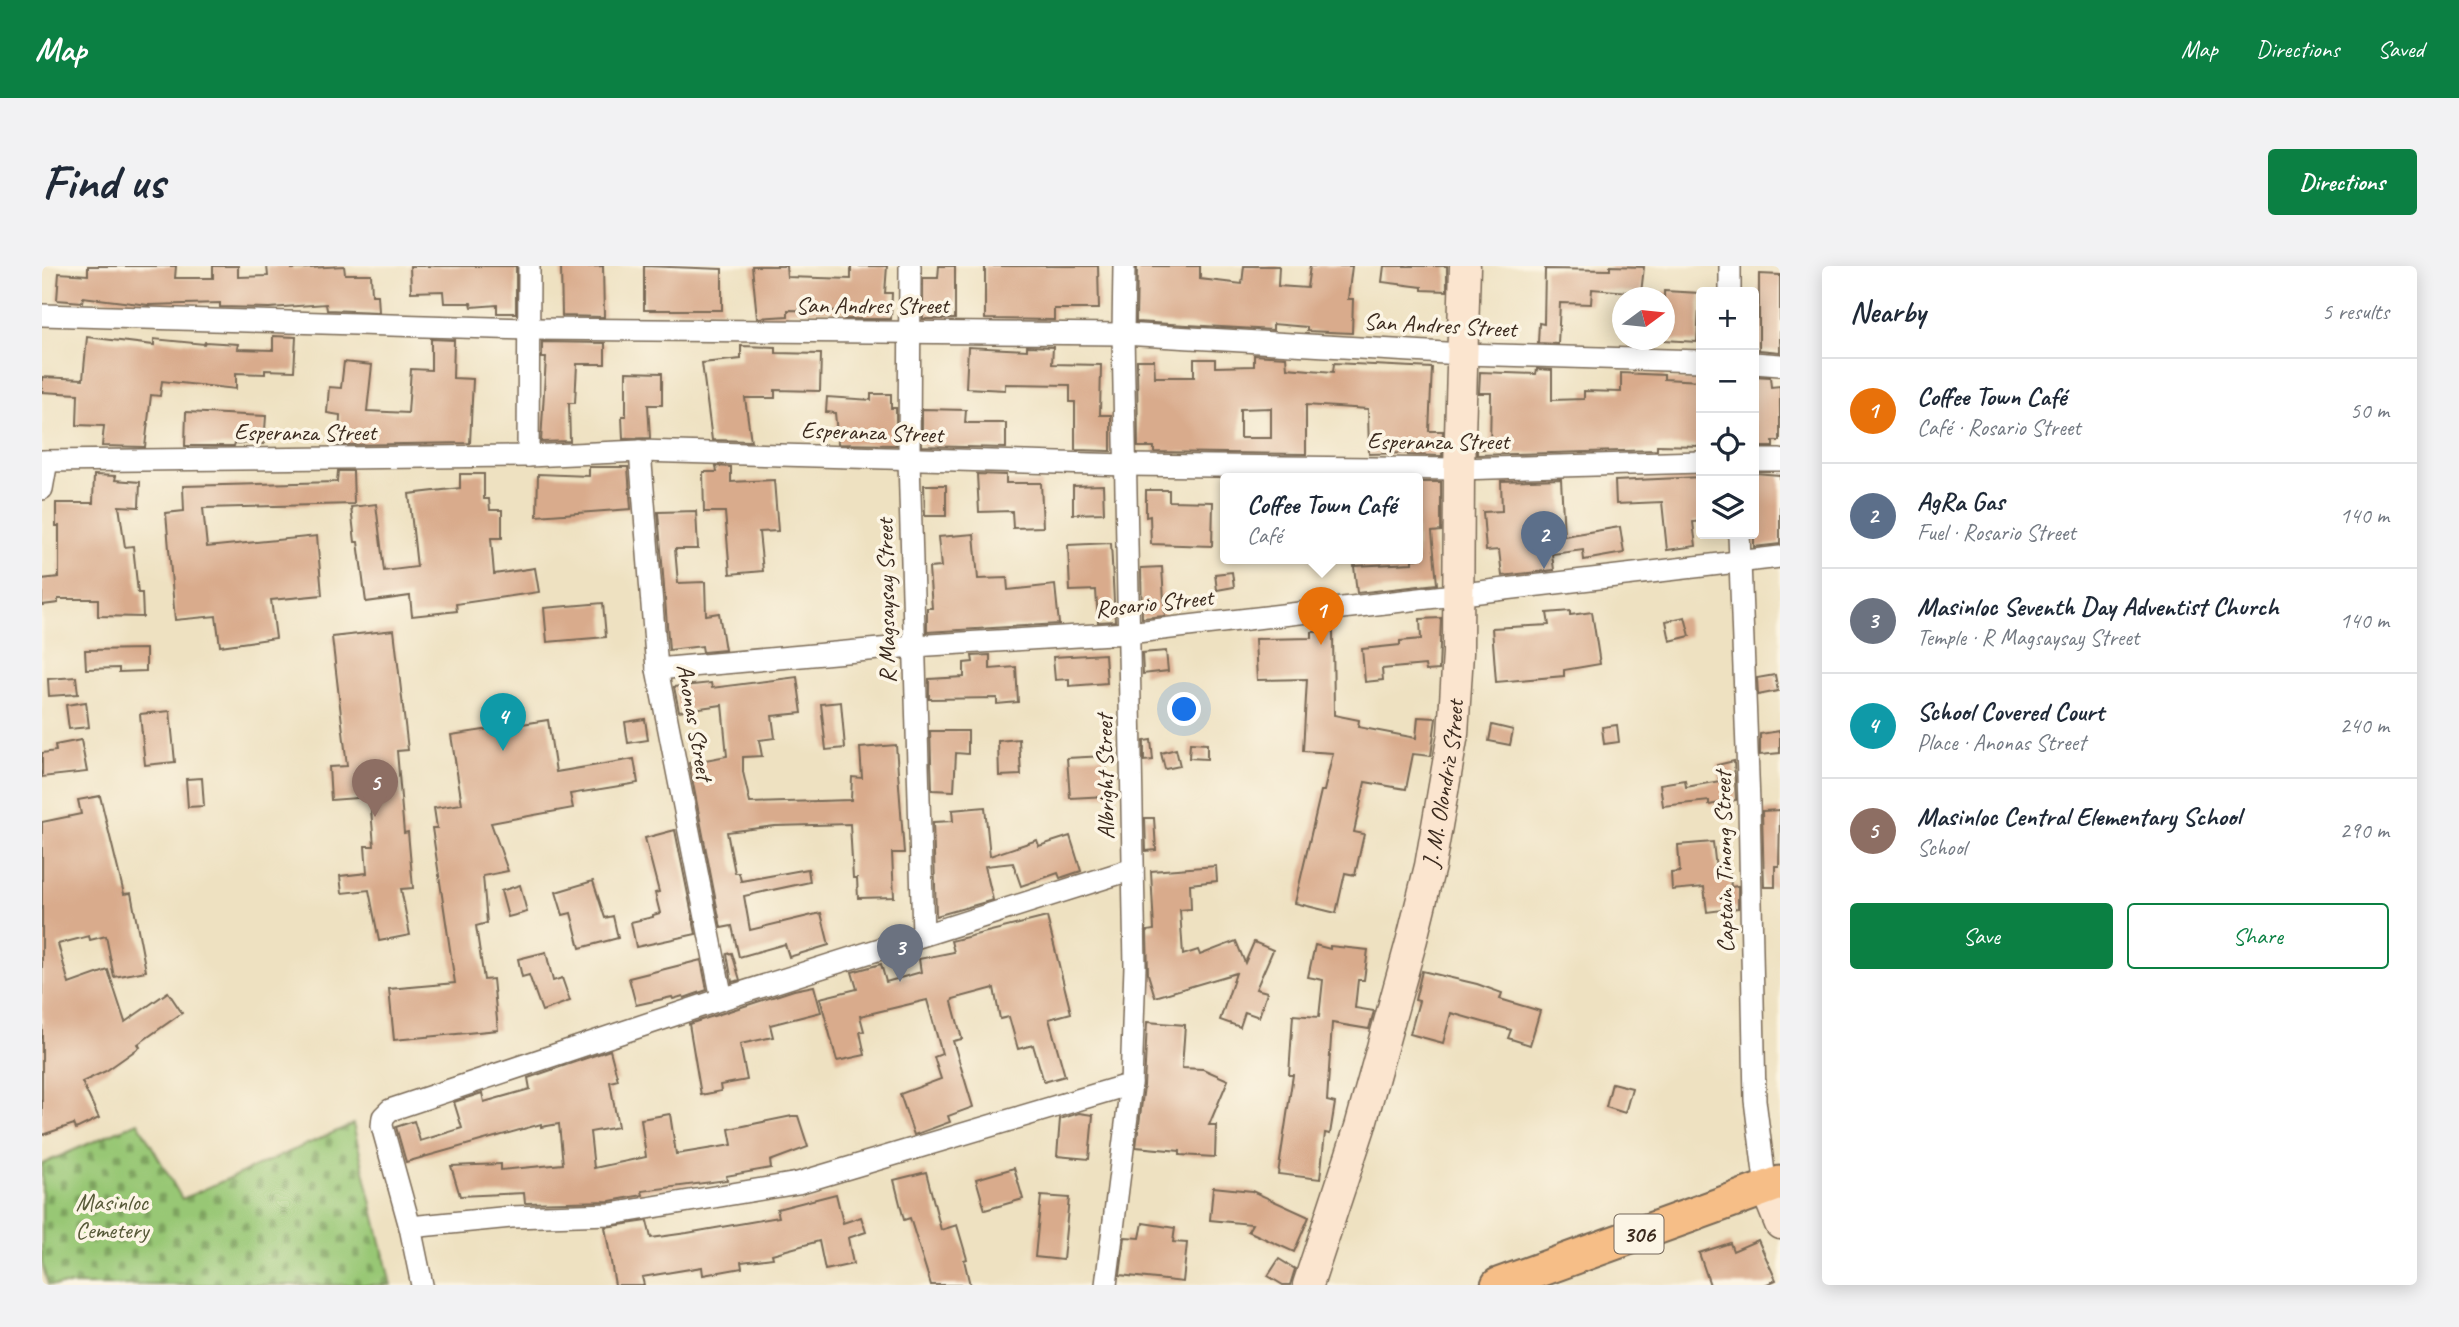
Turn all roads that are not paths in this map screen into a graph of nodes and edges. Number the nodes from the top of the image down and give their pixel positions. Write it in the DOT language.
graph roads {
  1 [pos="528,266"];
  2 [pos="910,266"];
  3 [pos="1124,266"];
  4 [pos="1465,266"];
  5 [pos="1730,266"];
  6 [pos="1730,287"];
  7 [pos="42,315"];
  8 [pos="529,329"];
  9 [pos="909,331"];
  10 [pos="1123,334"];
  11 [pos="1462,354"];
  12 [pos="1696,361"];
  13 [pos="1759,363"];
  14 [pos="1780,365"];
  15 [pos="640,451"];
  16 [pos="528,456"];
  17 [pos="909,460"];
  18 [pos="1759,460"];
  19 [pos="1780,460"];
  20 [pos="44,461"];
  21 [pos="1696,462"];
  22 [pos="1126,464"];
  23 [pos="1459,469"];
  24 [pos="42,489"];
  25 [pos="1739,539"];
  26 [pos="1780,557"];
  27 [pos="1740,560"];
  28 [pos="1459,595"];
  29 [pos="1128,633"];
  30 [pos="913,646"];
  31 [pos="657,669"];
  32 [pos="1133,869"];
  33 [pos="923,934"];
  34 [pos="722,999"];
  35 [pos="1131,1084"];
  36 [pos="1773,1186"];
  37 [pos="1780,1224"];
  38 [pos="410,1227"];
  39 [pos="422,1285"];
  40 [pos="1106,1285"];
  41 [pos="1308,1285"];
  42 [pos="1499,1285"];
  1 -- 8 [label="street"];
  2 -- 9 [label="street, R Magsaysay Street"];
  3 -- 10 [label="street, Albright Street"];
  4 -- 11 [label="street, J. M. Olondriz Street"];
  5 -- 6 [label="street"];
  7 -- 8 [label="street, San Andres Street"];
  8 -- 9 [label="street, San Andres Street"];
  8 -- 16 [label="street"];
  9 -- 10 [label="street, San Andres Street"];
  9 -- 17 [label="street, R Magsaysay Street"];
  10 -- 11 [label="street, San Andres Street"];
  10 -- 22 [label="street, Albright Street"];
  11 -- 12 [label="street, San Andres Street"];
  11 -- 23 [label="street, J. M. Olondriz Street"];
  13 -- 14 [label="street"];
  15 -- 16 [label="street, Esperanza Street"];
  15 -- 17 [label="street, Esperanza Street"];
  15 -- 31 [label="street, Anonas Street"];
  16 -- 20 [label="street, Esperanza Street"];
  17 -- 22 [label="street, Esperanza Street"];
  17 -- 30 [label="street, R Magsaysay Street"];
  18 -- 19 [label="street"];
  20 -- 24 [label="street"];
  21 -- 23 [label="street, Esperanza Street"];
  22 -- 23 [label="street, Esperanza Street"];
  22 -- 29 [label="street, Albright Street"];
  23 -- 28 [label="street, J. M. Olondriz Street"];
  25 -- 27 [label="street, Captain Tinong Street"];
  26 -- 27 [label="street, Rosario Street"];
  27 -- 28 [label="street, Rosario Street"];
  27 -- 36 [label="street, Captain Tinong Street"];
  28 -- 29 [label="street, Rosario Street"];
  28 -- 41 [label="street, J. M. Olondriz Street"];
  29 -- 30 [label="street, Rosario Street"];
  29 -- 32 [label="street, Albright Street"];
  30 -- 31 [label="street, Rosario Street"];
  30 -- 33 [label="street, R Magsaysay Street"];
  31 -- 34 [label="street, Anonas Street"];
  32 -- 33 [label="street"];
  32 -- 35 [label="street, Albright Street"];
  33 -- 34 [label="street"];
  34 -- 38 [label="street"];
  35 -- 38 [label="street"];
  35 -- 40 [label="street, Albright Street"];
  36 -- 37 [label="street"];
  36 -- 42 [label="main road, 306"];
  38 -- 39 [label="street"];
}
